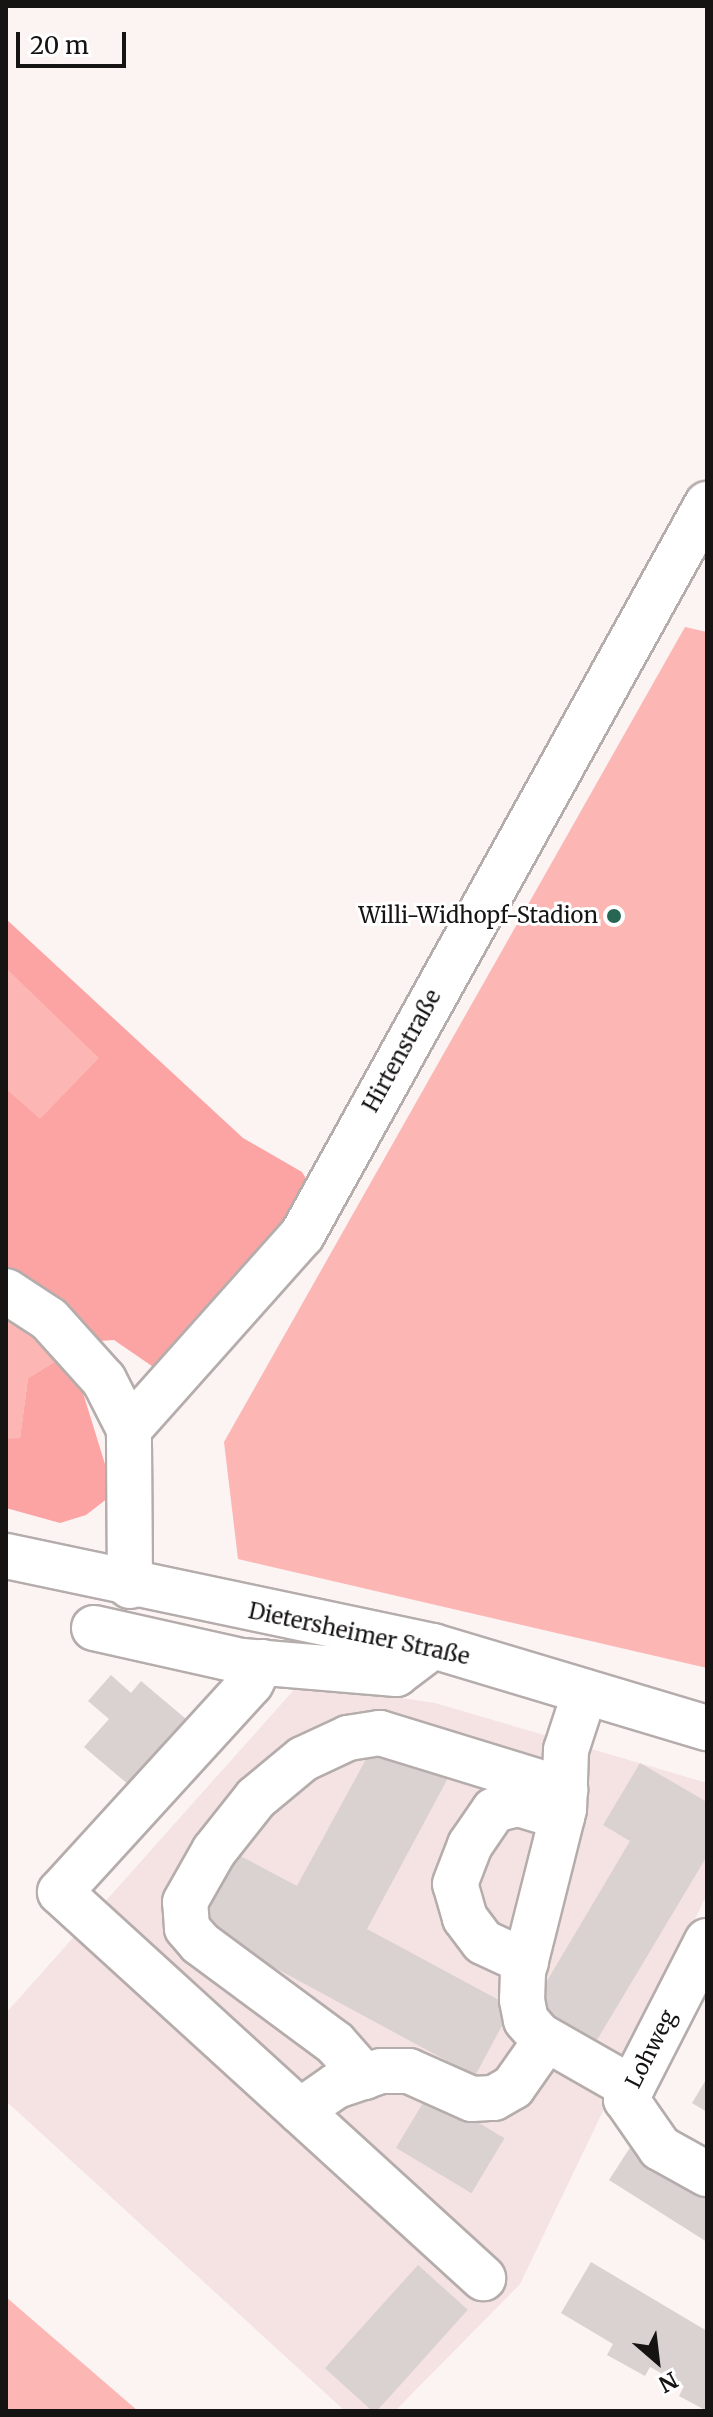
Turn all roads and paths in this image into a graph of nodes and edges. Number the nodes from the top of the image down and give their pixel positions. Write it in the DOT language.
graph roads {
  1 [pos="707,504"];
  2 [pos="6,1291"];
  3 [pos="129,1429"];
  4 [pos="6,1556"];
  5 [pos="130,1586"];
  6 [pos="94,1628"];
  7 [pos="433,1646"];
  8 [pos="262,1662"];
  9 [pos="585,1692"];
  10 [pos="707,1728"];
  11 [pos="564,1803"];
  12 [pos="707,1941"];
  13 [pos="526,1962"];
  14 [pos="546,2040"];
  15 [pos="365,2077"];
  16 [pos="632,2088"];
  17 [pos="300,2111"];
  18 [pos="707,2174"];
  19 [pos="483,2278"];
  1 -- 3 [label="street, Hirtenstraße"];
  2 -- 3 [label="street"];
  3 -- 5 [label="street"];
  4 -- 5 [label="street, Dietersheimer Straße"];
  5 -- 7 [label="street, Dietersheimer Straße"];
  6 -- 8 [label="street"];
  7 -- 8 [label="street"];
  7 -- 9 [label="street, Dietersheimer Straße"];
  8 -- 17 [label="street"];
  9 -- 10 [label="street, Dietersheimer Straße"];
  9 -- 11 [label="street"];
  11 -- 13 [label="street"];
  11 -- 13 [label="street"];
  11 -- 15 [label="street"];
  12 -- 16 [label="street, Lohweg"];
  13 -- 14 [label="street"];
  14 -- 15 [label="street"];
  14 -- 16 [label="street"];
  15 -- 17 [label="street"];
  16 -- 18 [label="street, Lohweg"];
  17 -- 19 [label="street"];
}
